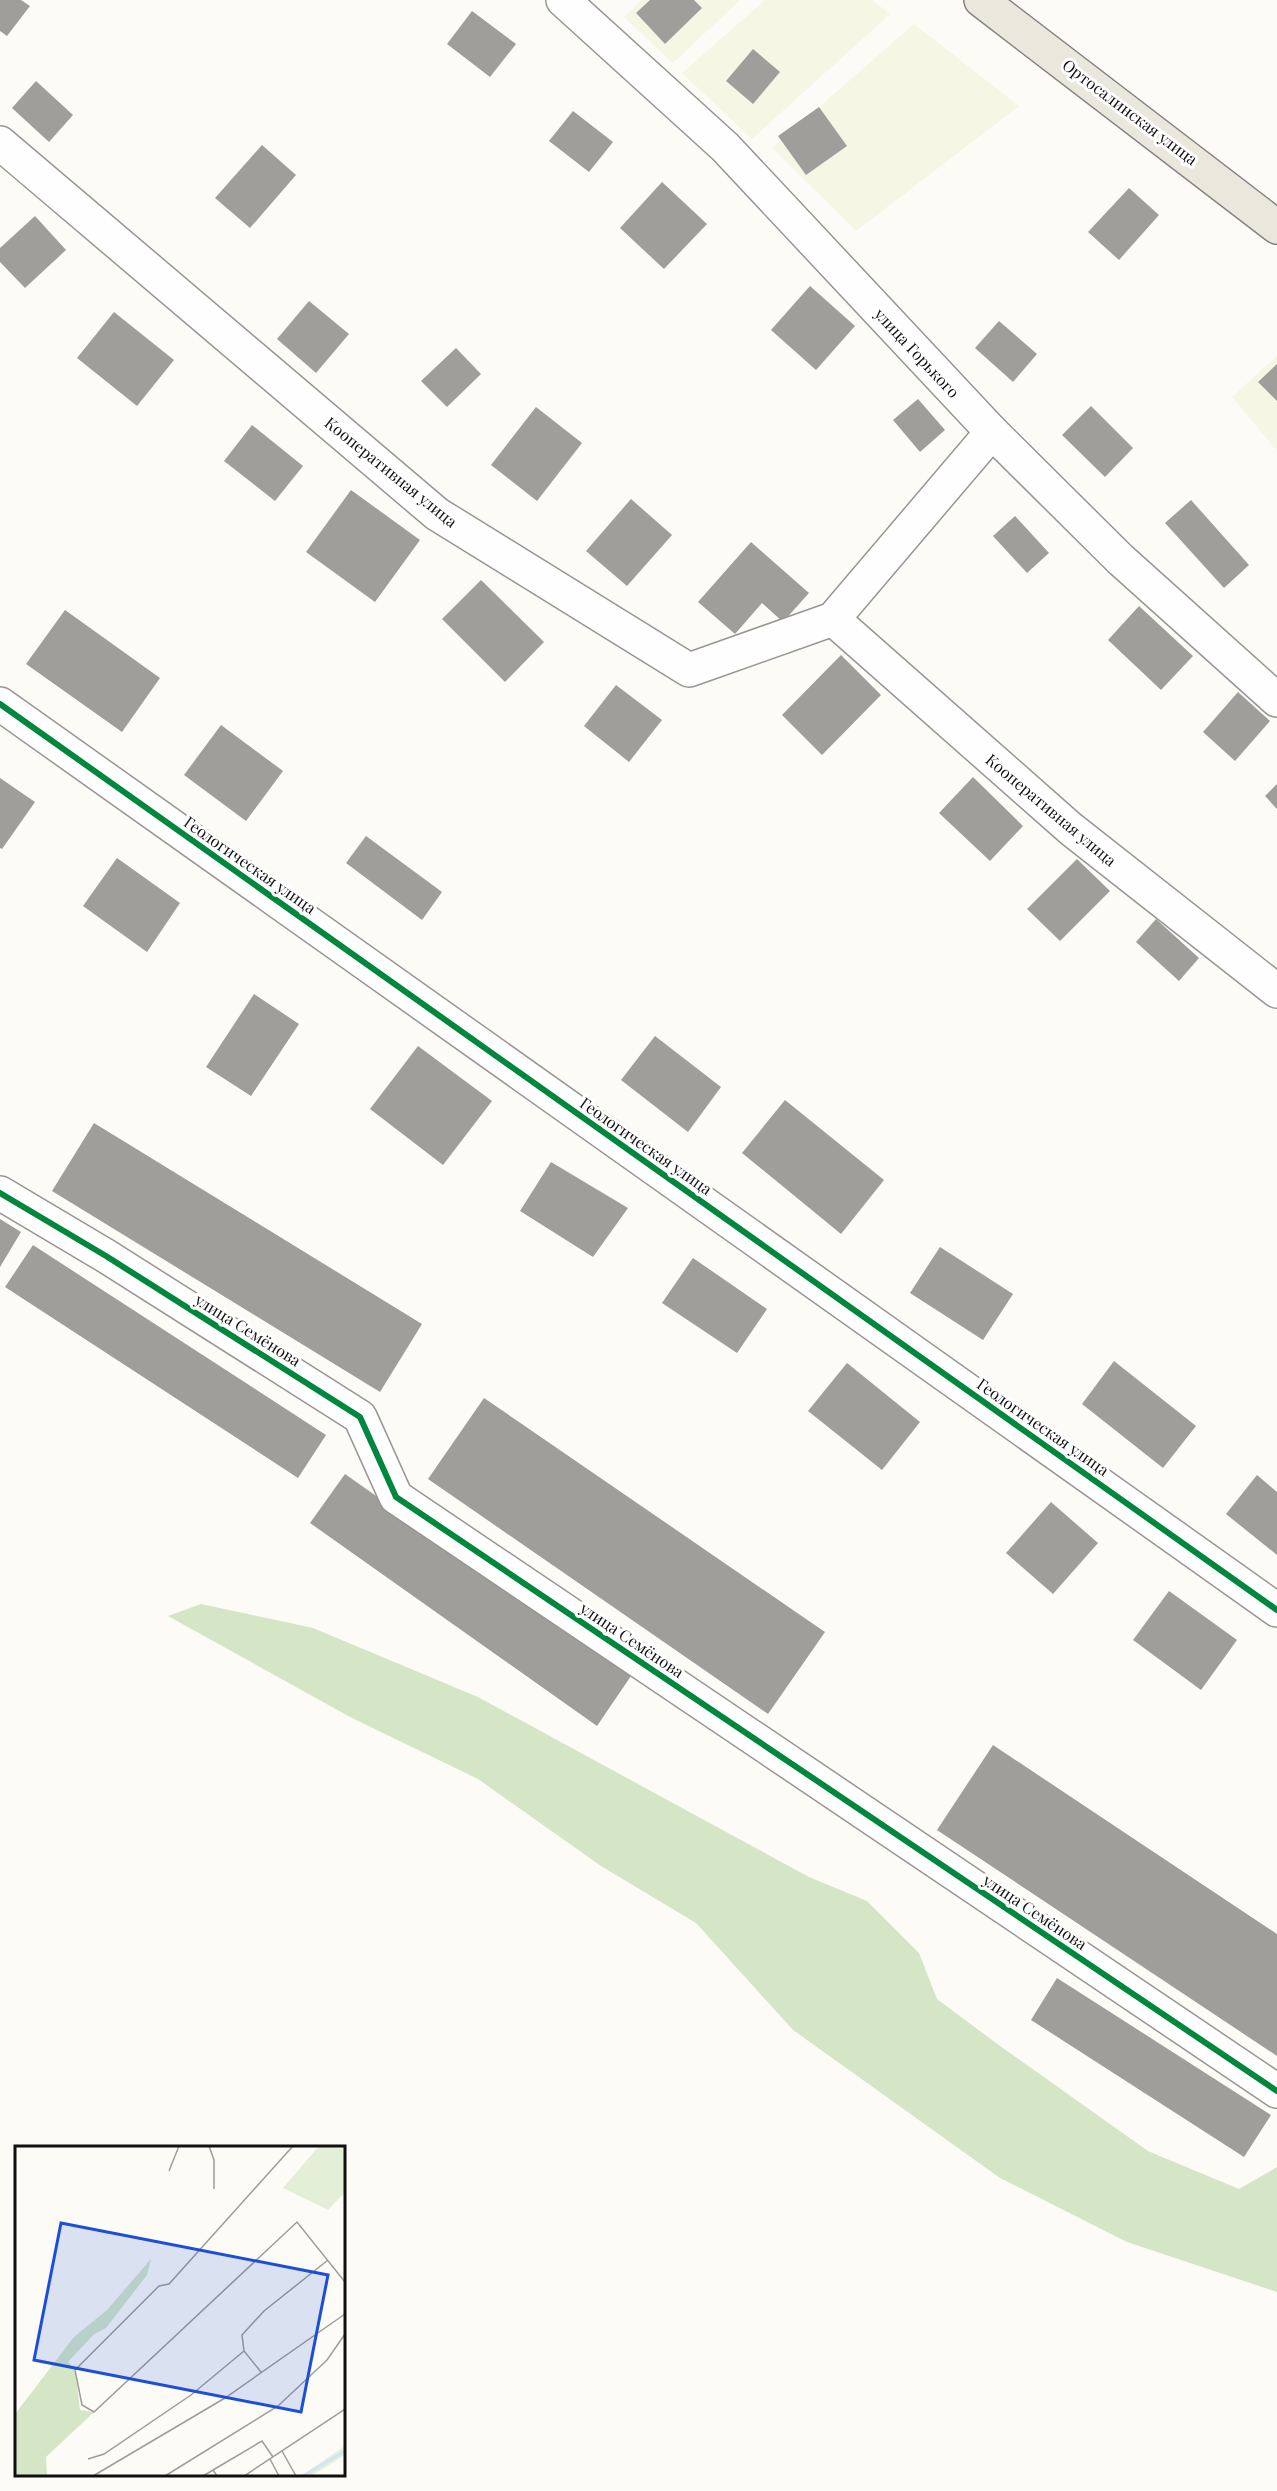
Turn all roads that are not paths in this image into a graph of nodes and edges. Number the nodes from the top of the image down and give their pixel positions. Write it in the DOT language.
graph roads {
  1 [pos="564,0"];
  2 [pos="981,0"];
  3 [pos="0,143"];
  4 [pos="1277,227"];
  5 [pos="992,432"];
  6 [pos="833,619"];
  7 [pos="1277,700"];
  8 [pos="0,704"];
  9 [pos="1277,992"];
  10 [pos="0,1193"];
  11 [pos="1277,1610"];
  12 [pos="1277,2091"];
  1 -- 5 [label="street, улица Горького"];
  2 -- 4 [label="main road, Ортосалинская улица"];
  3 -- 6 [label="street, Кооперативная улица"];
  5 -- 6 [label="street"];
  5 -- 7 [label="street, улица Горького"];
  6 -- 9 [label="street, Кооперативная улица"];
  8 -- 11 [label="street, Геологическая улица"];
  10 -- 12 [label="street, улица Семёнова"];
}
